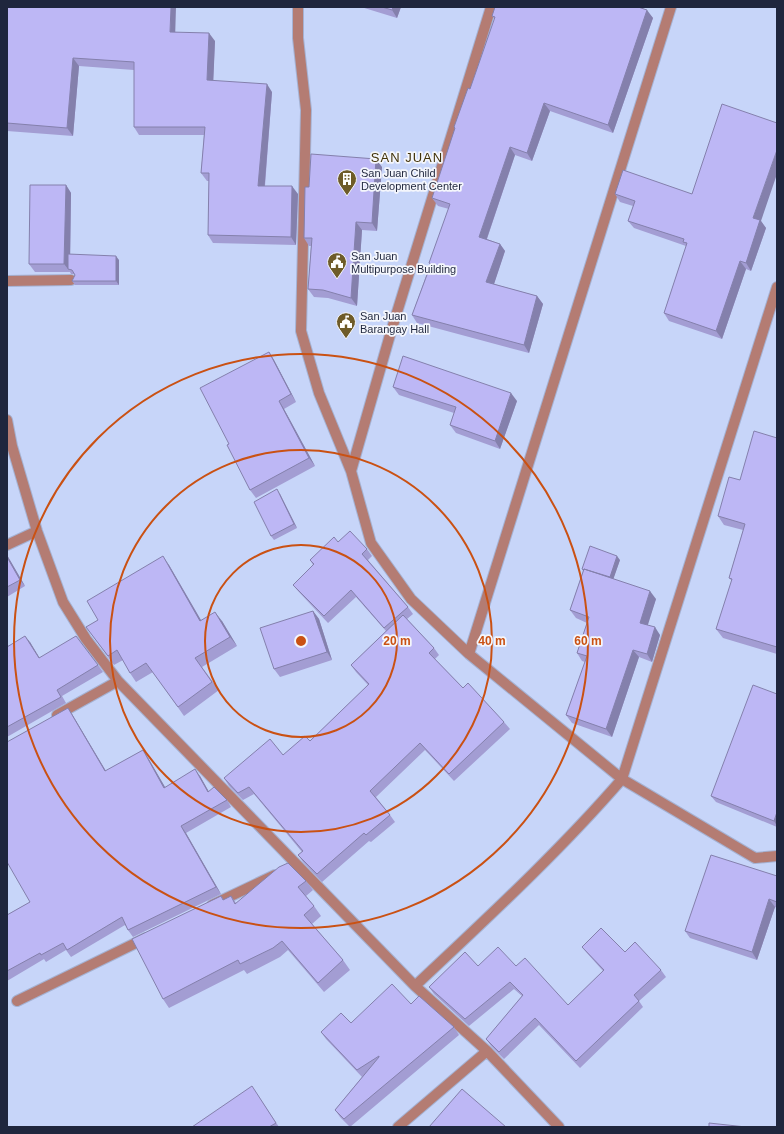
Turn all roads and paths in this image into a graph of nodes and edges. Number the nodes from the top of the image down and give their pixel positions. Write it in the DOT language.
graph roads {
  1 [pos="298,7"];
  2 [pos="492,7"];
  3 [pos="671,7"];
  4 [pos="71,280"];
  5 [pos="7,281"];
  6 [pos="777,287"];
  7 [pos="7,420"];
  8 [pos="351,471"];
  9 [pos="37,531"];
  10 [pos="7,545"];
  11 [pos="469,654"];
  12 [pos="118,681"];
  13 [pos="49,720"];
  14 [pos="622,779"];
  15 [pos="777,856"];
  16 [pos="290,868"];
  17 [pos="204,910"];
  18 [pos="153,934"];
  19 [pos="415,986"];
  20 [pos="17,1001"];
  21 [pos="487,1051"];
  22 [pos="398,1127"];
  23 [pos="559,1127"];
  1 -- 8 [label="street"];
  2 -- 8 [label="street"];
  3 -- 11 [label="street"];
  4 -- 5 [label="street"];
  6 -- 14 [label="street"];
  7 -- 9 [label="street"];
  8 -- 11 [label="street"];
  9 -- 10 [label="street"];
  9 -- 12 [label="street"];
  11 -- 14 [label="street"];
  12 -- 13 [label="street"];
  12 -- 16 [label="street"];
  14 -- 15 [label="street"];
  14 -- 19 [label="street"];
  16 -- 17 [label="street"];
  16 -- 19 [label="street"];
  18 -- 20 [label="street"];
  19 -- 21 [label="street"];
  21 -- 22 [label="street"];
  21 -- 23 [label="street"];
}
